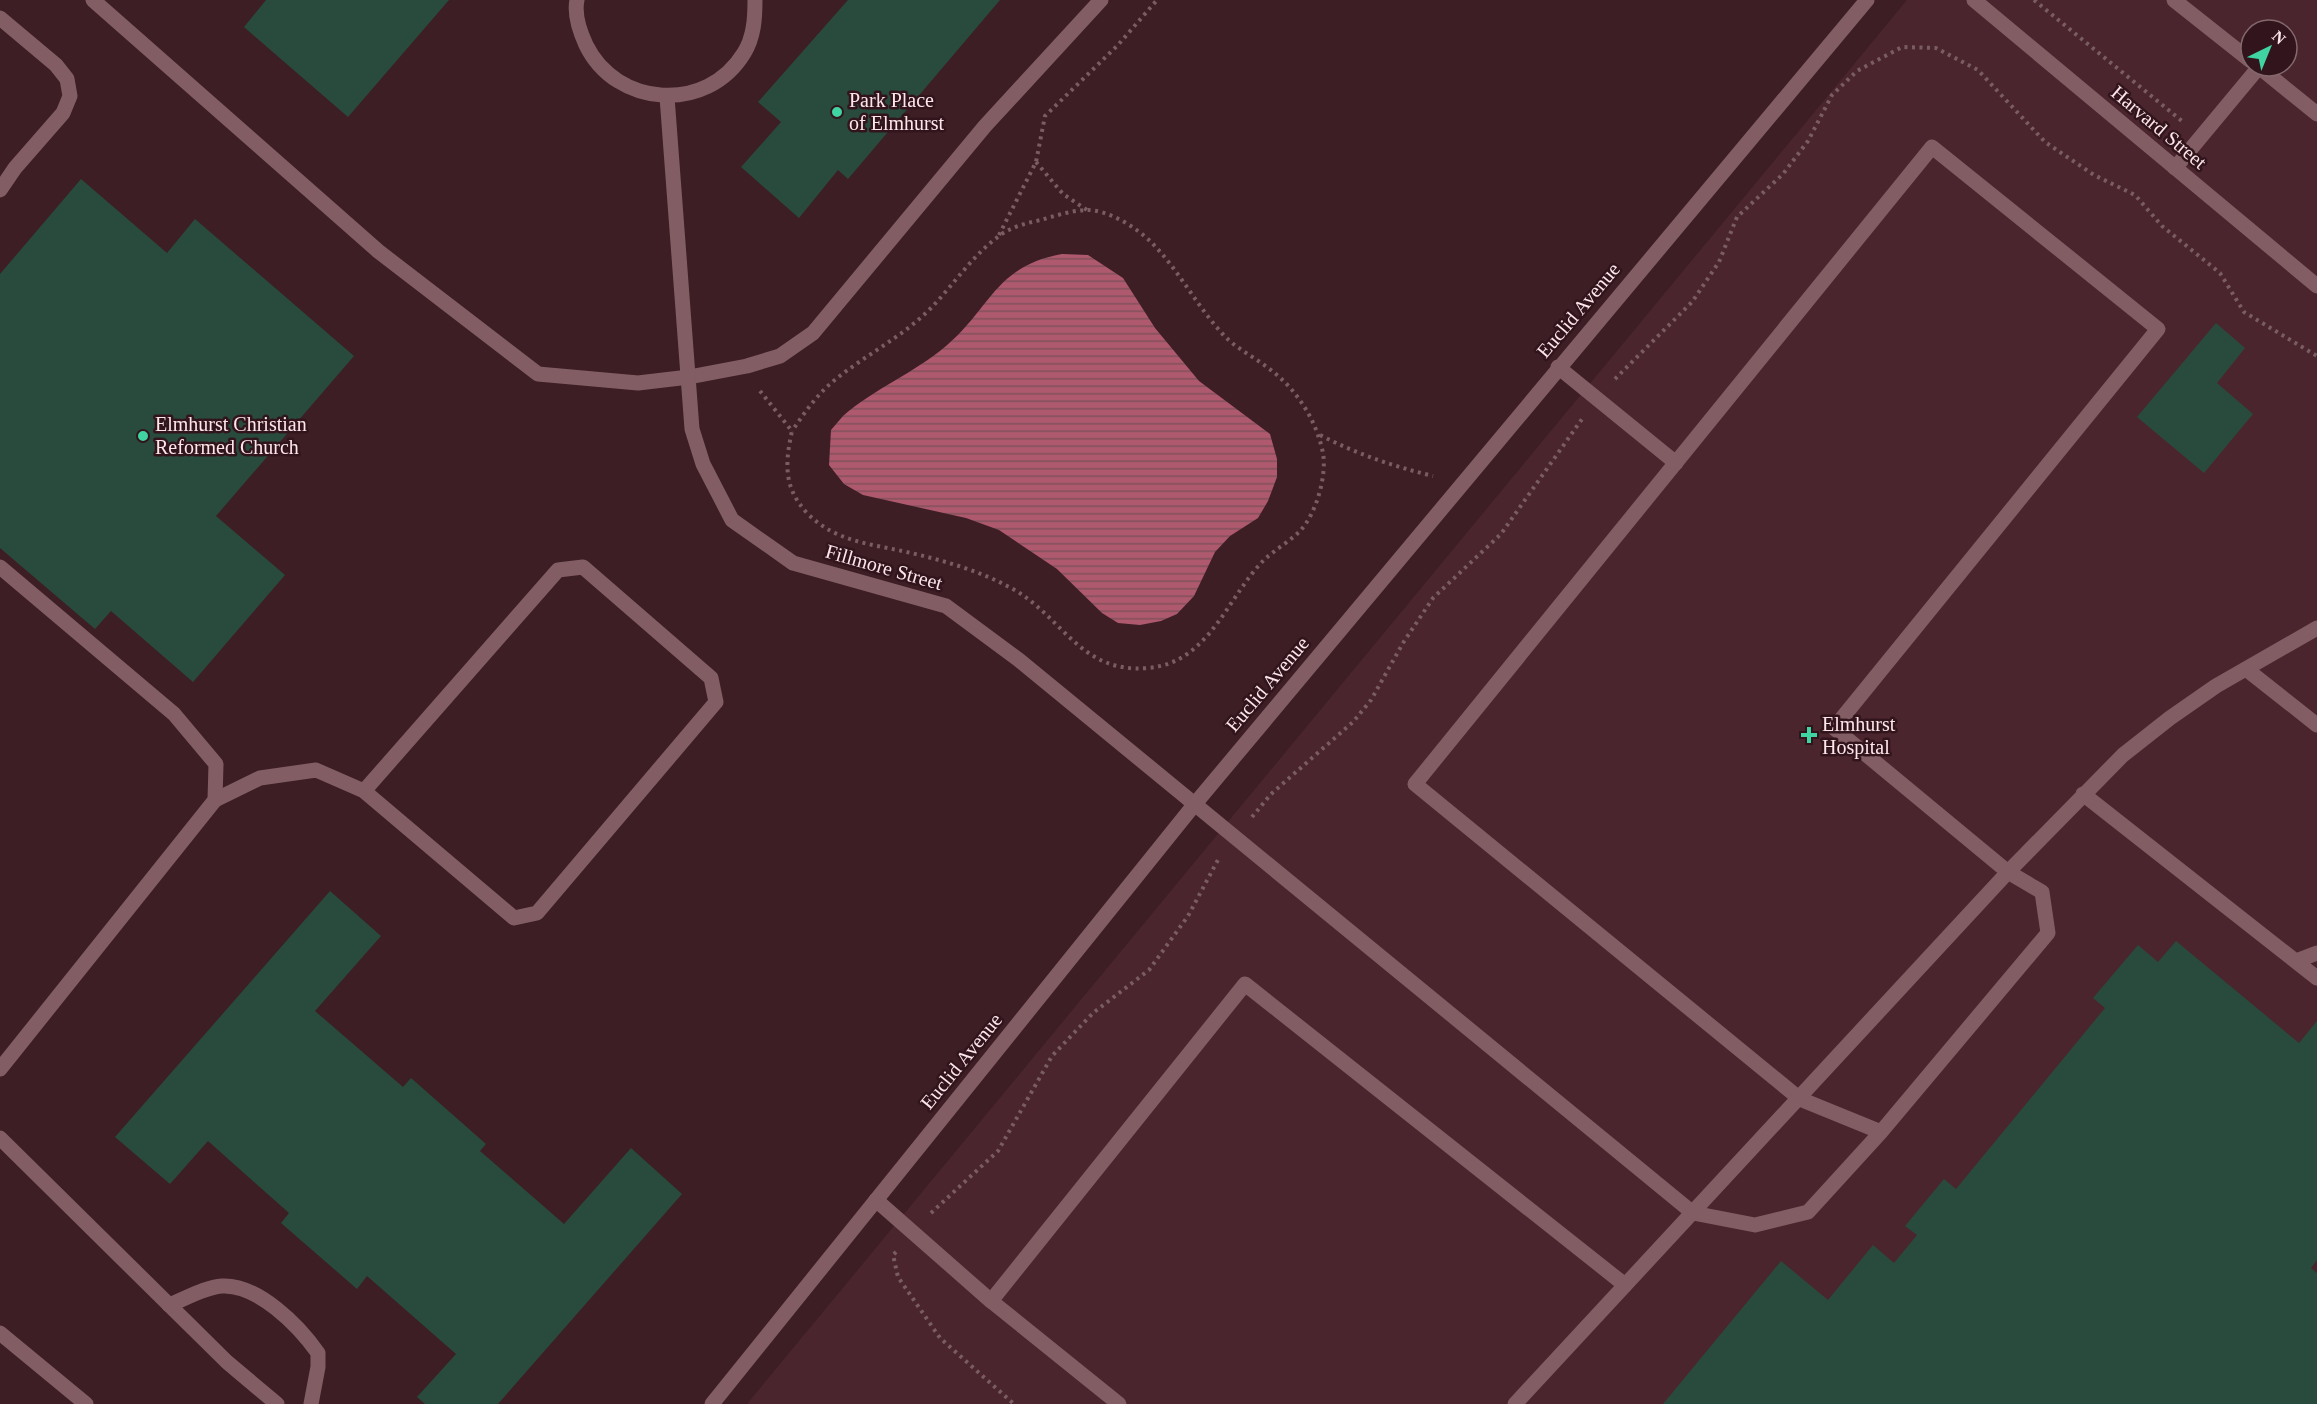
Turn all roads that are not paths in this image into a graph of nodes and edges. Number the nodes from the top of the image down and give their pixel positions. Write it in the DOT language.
graph roads {
  1 [pos="93,0"];
  2 [pos="577,0"];
  3 [pos="755,0"];
  4 [pos="1101,0"];
  5 [pos="1867,0"];
  6 [pos="1974,0"];
  7 [pos="2174,0"];
  8 [pos="0,18"];
  9 [pos="2239,52"];
  10 [pos="2246,78"];
  11 [pos="2272,78"];
  12 [pos="667,97"];
  13 [pos="2317,114"];
  14 [pos="2175,168"];
  15 [pos="0,190"];
  16 [pos="2317,286"];
  17 [pos="1558,367"];
  18 [pos="689,377"];
  19 [pos="1676,463"];
  20 [pos="0,567"];
  21 [pos="2317,628"];
  22 [pos="2246,669"];
  23 [pos="2317,725"];
  24 [pos="364,791"];
  25 [pos="2083,795"];
  26 [pos="215,800"];
  27 [pos="1194,805"];
  28 [pos="2008,872"];
  29 [pos="2317,953"];
  30 [pos="2296,962"];
  31 [pos="2317,978"];
  32 [pos="0,1069"];
  33 [pos="1800,1099"];
  34 [pos="1881,1132"];
  35 [pos="0,1138"];
  36 [pos="876,1200"];
  37 [pos="1693,1213"];
  38 [pos="1625,1285"];
  39 [pos="991,1301"];
  40 [pos="170,1305"];
  41 [pos="0,1333"];
  42 [pos="86,1404"];
  43 [pos="277,1404"];
  44 [pos="310,1404"];
  45 [pos="712,1404"];
  46 [pos="1119,1404"];
  47 [pos="1515,1404"];
  1 -- 18 [label="street"];
  2 -- 12 [label="street"];
  3 -- 12 [label="street"];
  4 -- 18 [label="street"];
  5 -- 17 [label="street, Euclid Avenue"];
  6 -- 14 [label="street, Harvard Street"];
  7 -- 9 [label="street"];
  8 -- 15 [label="street"];
  10 -- 14 [label="street"];
  11 -- 13 [label="street"];
  12 -- 18 [label="street, Fillmore Street"];
  14 -- 16 [label="street, Harvard Street"];
  17 -- 19 [label="street"];
  17 -- 27 [label="street, Euclid Avenue"];
  18 -- 27 [label="street, Fillmore Street"];
  19 -- 28 [label="street"];
  19 -- 33 [label="street"];
  20 -- 26 [label="street"];
  21 -- 22 [label="street"];
  22 -- 23 [label="street"];
  22 -- 25 [label="street"];
  24 -- 24 [label="street"];
  24 -- 26 [label="street"];
  25 -- 28 [label="street"];
  25 -- 30 [label="street"];
  26 -- 32 [label="street"];
  27 -- 36 [label="street, Euclid Avenue"];
  27 -- 37 [label="street, Fillmore Street"];
  28 -- 33 [label="street"];
  28 -- 34 [label="street"];
  29 -- 30 [label="street"];
  30 -- 31 [label="street"];
  33 -- 34 [label="street"];
  33 -- 37 [label="street"];
  34 -- 37 [label="street"];
  35 -- 40 [label="street"];
  36 -- 39 [label="street"];
  36 -- 45 [label="street, Euclid Avenue"];
  37 -- 38 [label="street"];
  38 -- 39 [label="street"];
  38 -- 47 [label="street"];
  39 -- 46 [label="street"];
  40 -- 43 [label="street"];
  40 -- 44 [label="street"];
  41 -- 42 [label="street"];
}
